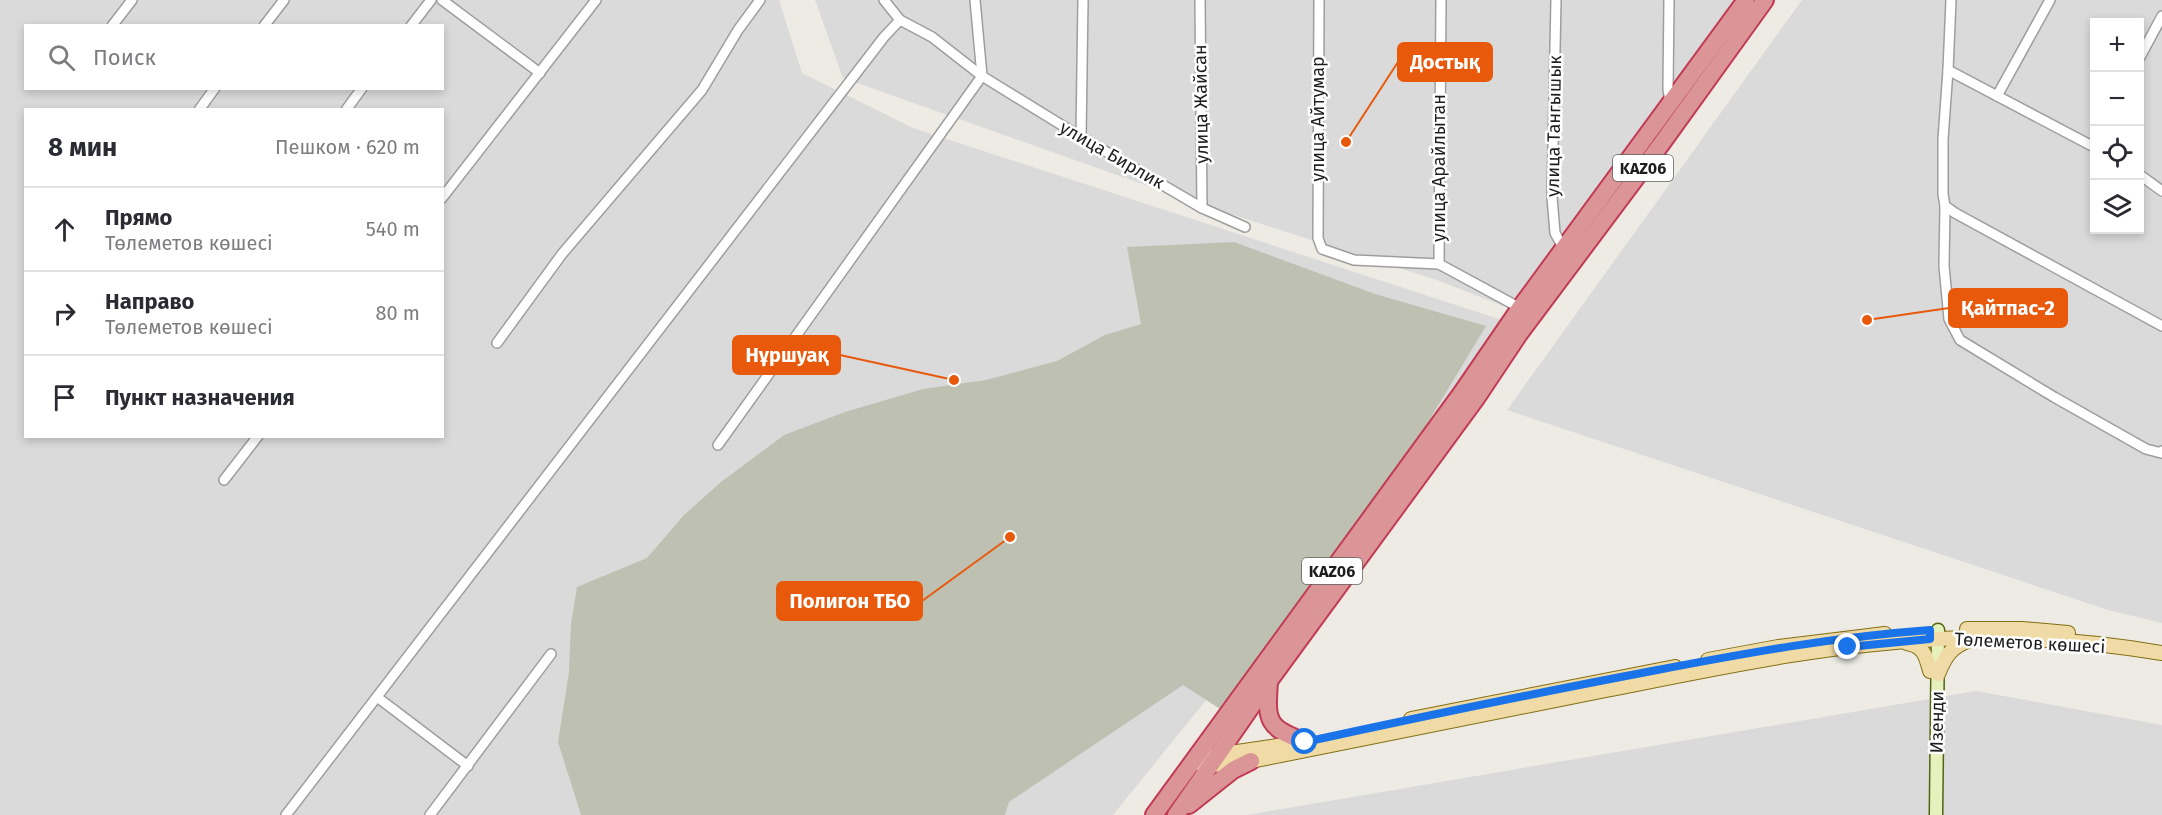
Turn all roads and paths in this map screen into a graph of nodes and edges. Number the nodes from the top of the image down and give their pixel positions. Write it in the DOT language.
graph roads {
  1 [pos="132,0"];
  2 [pos="284,0"];
  3 [pos="431,0"];
  4 [pos="442,0"];
  5 [pos="596,0"];
  6 [pos="760,0"];
  7 [pos="884,0"];
  8 [pos="975,0"];
  9 [pos="1083,0"];
  10 [pos="1200,0"];
  11 [pos="1319,0"];
  12 [pos="1441,0"];
  13 [pos="1556,0"];
  14 [pos="1669,0"];
  15 [pos="1746,0"];
  16 [pos="1765,0"];
  17 [pos="1950,0"];
  18 [pos="2050,0"];
  19 [pos="2162,16"];
  20 [pos="900,20"];
  21 [pos="114,24"];
  22 [pos="266,24"];
  23 [pos="413,24"];
  24 [pos="2144,48"];
  25 [pos="1948,70"];
  26 [pos="540,72"];
  27 [pos="982,76"];
  28 [pos="214,90"];
  29 [pos="361,90"];
  30 [pos="1997,96"];
  31 [pos="1670,104"];
  32 [pos="200,108"];
  33 [pos="347,108"];
  34 [pos="1081,137"];
  35 [pos="2090,142"];
  36 [pos="2144,178"];
  37 [pos="2162,191"];
  38 [pos="444,195"];
  39 [pos="1946,206"];
  40 [pos="1202,207"];
  41 [pos="1245,227"];
  42 [pos="1564,249"];
  43 [pos="1439,264"];
  44 [pos="1527,311"];
  45 [pos="2162,326"];
  46 [pos="497,343"];
  47 [pos="256,438"];
  48 [pos="718,445"];
  49 [pos="2162,453"];
  50 [pos="224,480"];
  51 [pos="1934,634"];
  52 [pos="1975,638"];
  53 [pos="1893,642"];
  54 [pos="2162,644"];
  55 [pos="2162,653"];
  56 [pos="551,654"];
  57 [pos="1934,672"];
  58 [pos="1269,681"];
  59 [pos="376,697"];
  60 [pos="1305,742"];
  61 [pos="1203,762"];
  62 [pos="1251,762"];
  63 [pos="468,766"];
  64 [pos="286,815"];
  65 [pos="430,815"];
  66 [pos="1154,815"];
  67 [pos="1176,815"];
  68 [pos="1928,815"];
  69 [pos="1936,815"];
  1 -- 21 [label="street"];
  2 -- 22 [label="street"];
  3 -- 23 [label="street"];
  4 -- 26 [label="street"];
  5 -- 26 [label="street"];
  6 -- 46 [label="street"];
  7 -- 20 [label="street"];
  8 -- 27 [label="street"];
  9 -- 34 [label="street"];
  10 -- 40 [label="street, улица Жайсан"];
  11 -- 43 [label="street, улица Айтумар"];
  12 -- 43 [label="street, улица Арайлытан"];
  13 -- 42 [label="street, улица Тангышык"];
  14 -- 31 [label="street"];
  15 -- 31 [label="highway, KАZ06"];
  16 -- 44 [label="highway, KАZ06"];
  17 -- 25 [label="street"];
  18 -- 30 [label="street"];
  19 -- 24 [label="street"];
  20 -- 27 [label="street, улица Бирлик"];
  20 -- 59 [label="street"];
  25 -- 30 [label="street"];
  25 -- 39 [label="street"];
  26 -- 38 [label="street"];
  27 -- 34 [label="street, улица Бирлик"];
  27 -- 48 [label="street"];
  28 -- 32 [label="street"];
  29 -- 33 [label="street"];
  30 -- 35 [label="street"];
  31 -- 42 [label="highway, KАZ06"];
  34 -- 40 [label="street, улица Бирлик"];
  36 -- 37 [label="street"];
  39 -- 45 [label="street"];
  39 -- 49 [label="street"];
  40 -- 41 [label="street, улица Бирлик"];
  42 -- 44 [label="highway, KАZ06"];
  43 -- 44 [label="street, улица Арайлытан"];
  44 -- 58 [label="highway, KАZ06"];
  44 -- 61 [label="highway, KАZ06"];
  47 -- 50 [label="street"];
  51 -- 52 [label="main road, Төлеметов көшесі"];
  51 -- 53 [label="main road, Төлеметов көшесі"];
  51 -- 54 [label="main road, Төлеметов көшесі"];
  51 -- 57 [label="street, Изенди"];
  51 -- 60 [label="main road, Төлеметов көшесі"];
  52 -- 55 [label="main road, Төлеметов көшесі"];
  52 -- 57 [label="main road"];
  53 -- 57 [label="main road"];
  53 -- 62 [label="main road, Төлеметов көшесі"];
  56 -- 63 [label="street"];
  57 -- 68 [label="street, Изенди"];
  57 -- 69 [label="street, Изенди"];
  58 -- 60 [label="highway"];
  58 -- 61 [label="highway, KАZ06"];
  59 -- 63 [label="street"];
  59 -- 64 [label="street"];
  60 -- 61 [label="main road, Төлеметов көшесі"];
  61 -- 62 [label="main road, Төлеметов көшесі"];
  61 -- 66 [label="highway, KАZ06"];
  61 -- 67 [label="highway, KАZ06"];
  62 -- 67 [label="highway"];
  63 -- 65 [label="street"];
}
